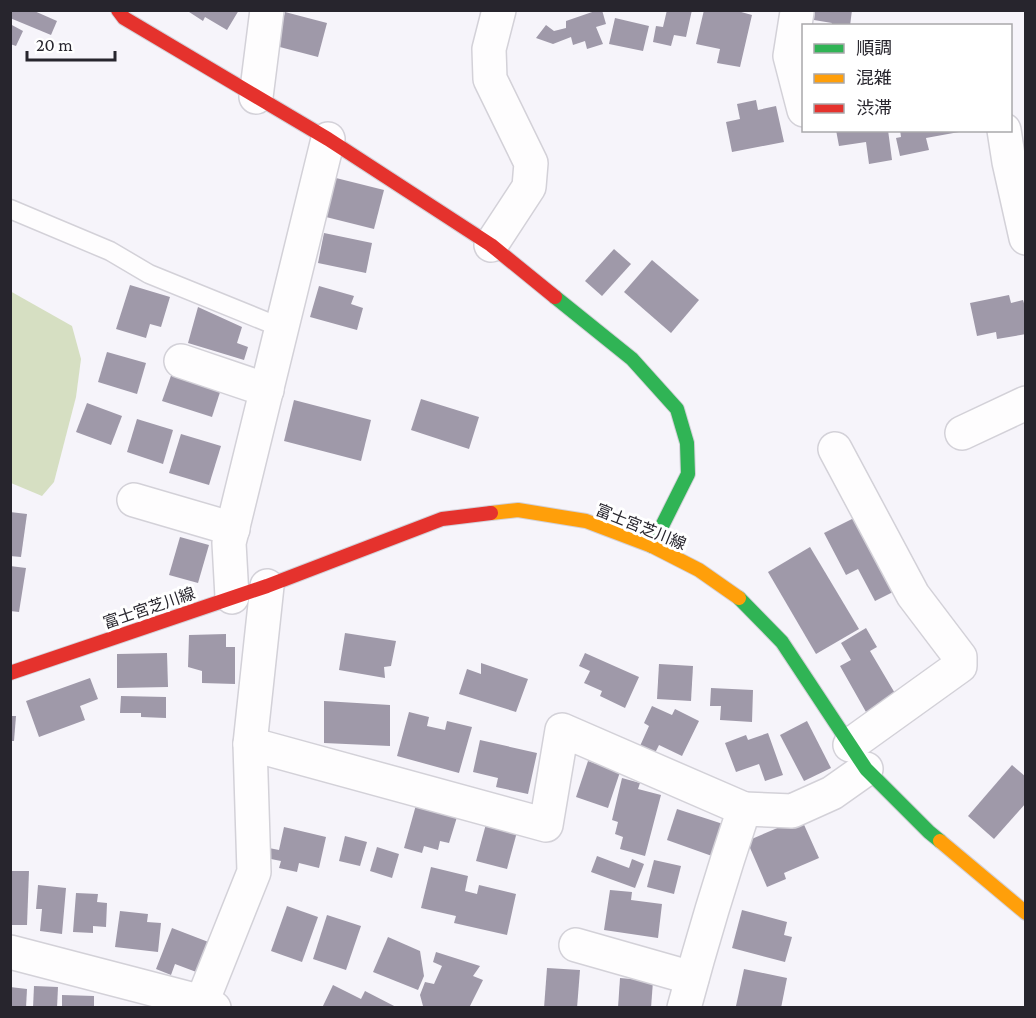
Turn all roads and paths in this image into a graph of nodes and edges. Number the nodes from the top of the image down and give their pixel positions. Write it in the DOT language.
graph roads {
  1 [pos="118,10"];
  2 [pos="267,10"];
  3 [pos="499,10"];
  4 [pos="794,11"];
  5 [pos="255,97"];
  6 [pos="802,102"];
  7 [pos="1026,115"];
  8 [pos="1012,122"];
  9 [pos="1004,132"];
  10 [pos="328,139"];
  11 [pos="10,209"];
  12 [pos="1026,238"];
  13 [pos="491,245"];
  14 [pos="282,328"];
  15 [pos="181,361"];
  16 [pos="267,390"];
  17 [pos="1026,403"];
  18 [pos="962,433"];
  19 [pos="835,448"];
  20 [pos="134,500"];
  21 [pos="233,529"];
  22 [pos="652,546"];
  23 [pos="267,586"];
  24 [pos="232,597"];
  25 [pos="10,673"];
  26 [pos="250,744"];
  27 [pos="858,757"];
  28 [pos="744,809"];
  29 [pos="1026,913"];
  30 [pos="576,945"];
  31 [pos="10,951"];
  32 [pos="688,993"];
  33 [pos="206,1006"];
  1 -- 5 [label="main road"];
  2 -- 5 [label="street"];
  3 -- 13 [label="street"];
  4 -- 6 [label="street"];
  5 -- 10 [label="main road"];
  7 -- 8 [label="street"];
  9 -- 12 [label="street"];
  10 -- 13 [label="main road"];
  10 -- 14 [label="street"];
  11 -- 14 [label="lane"];
  13 -- 22 [label="main road"];
  14 -- 16 [label="street"];
  15 -- 16 [label="street"];
  16 -- 21 [label="street"];
  17 -- 18 [label="street"];
  19 -- 27 [label="street"];
  20 -- 21 [label="street"];
  21 -- 24 [label="street"];
  22 -- 23 [label="main road, 富士宮芝川線"];
  22 -- 27 [label="main road, 富士宮芝川線"];
  23 -- 24 [label="main road, 富士宮芝川線"];
  23 -- 26 [label="street"];
  24 -- 25 [label="main road, 富士宮芝川線"];
  26 -- 28 [label="street"];
  26 -- 33 [label="street"];
  27 -- 28 [label="street"];
  27 -- 29 [label="main road, 富士宮芝川線"];
  28 -- 32 [label="street"];
  30 -- 32 [label="street"];
  31 -- 33 [label="street"];
}
